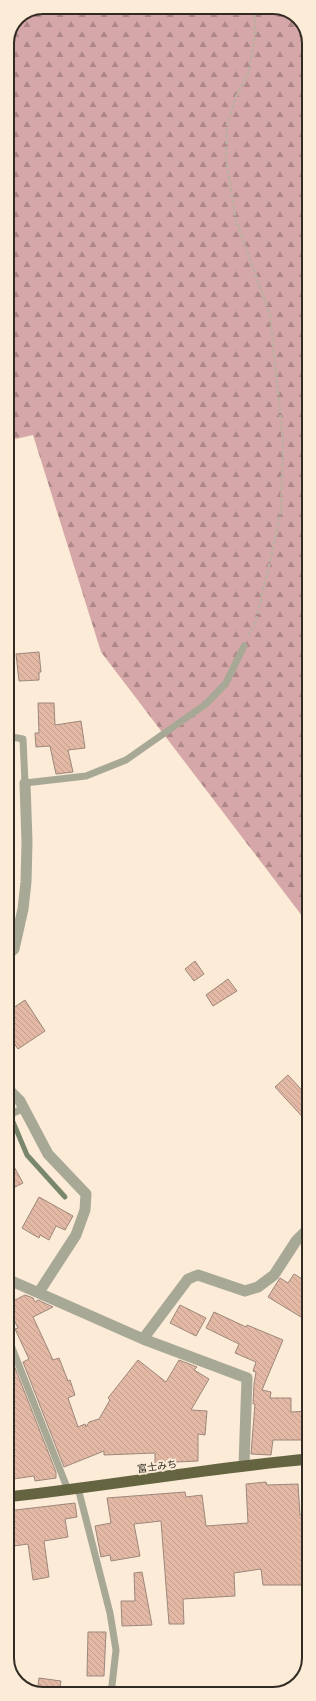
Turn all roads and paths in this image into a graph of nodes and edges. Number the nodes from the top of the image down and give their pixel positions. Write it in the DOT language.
graph roads {
  1 [pos="253,14"];
  2 [pos="244,646"];
  3 [pos="14,737"];
  4 [pos="25,783"];
  5 [pos="14,949"];
  6 [pos="14,1095"];
  7 [pos="24,1108"];
  8 [pos="14,1113"];
  9 [pos="302,1235"];
  10 [pos="14,1282"];
  11 [pos="39,1292"];
  12 [pos="143,1339"];
  13 [pos="14,1351"];
  14 [pos="302,1460"];
  15 [pos="244,1465"];
  16 [pos="73,1489"];
  17 [pos="14,1496"];
  18 [pos="112,1687"];
  1 -- 2 [label="path"];
  2 -- 4 [label="lane"];
  3 -- 4 [label="lane"];
  4 -- 5 [label="street"];
  6 -- 7 [label="street"];
  7 -- 8 [label="lane"];
  7 -- 11 [label="street"];
  9 -- 12 [label="street"];
  10 -- 11 [label="street"];
  11 -- 12 [label="street"];
  12 -- 15 [label="street"];
  13 -- 16 [label="lane"];
  14 -- 15 [label="highway, 富士みち"];
  15 -- 16 [label="highway, 富士みち"];
  16 -- 17 [label="highway, 富士みち"];
  16 -- 18 [label="lane"];
}
